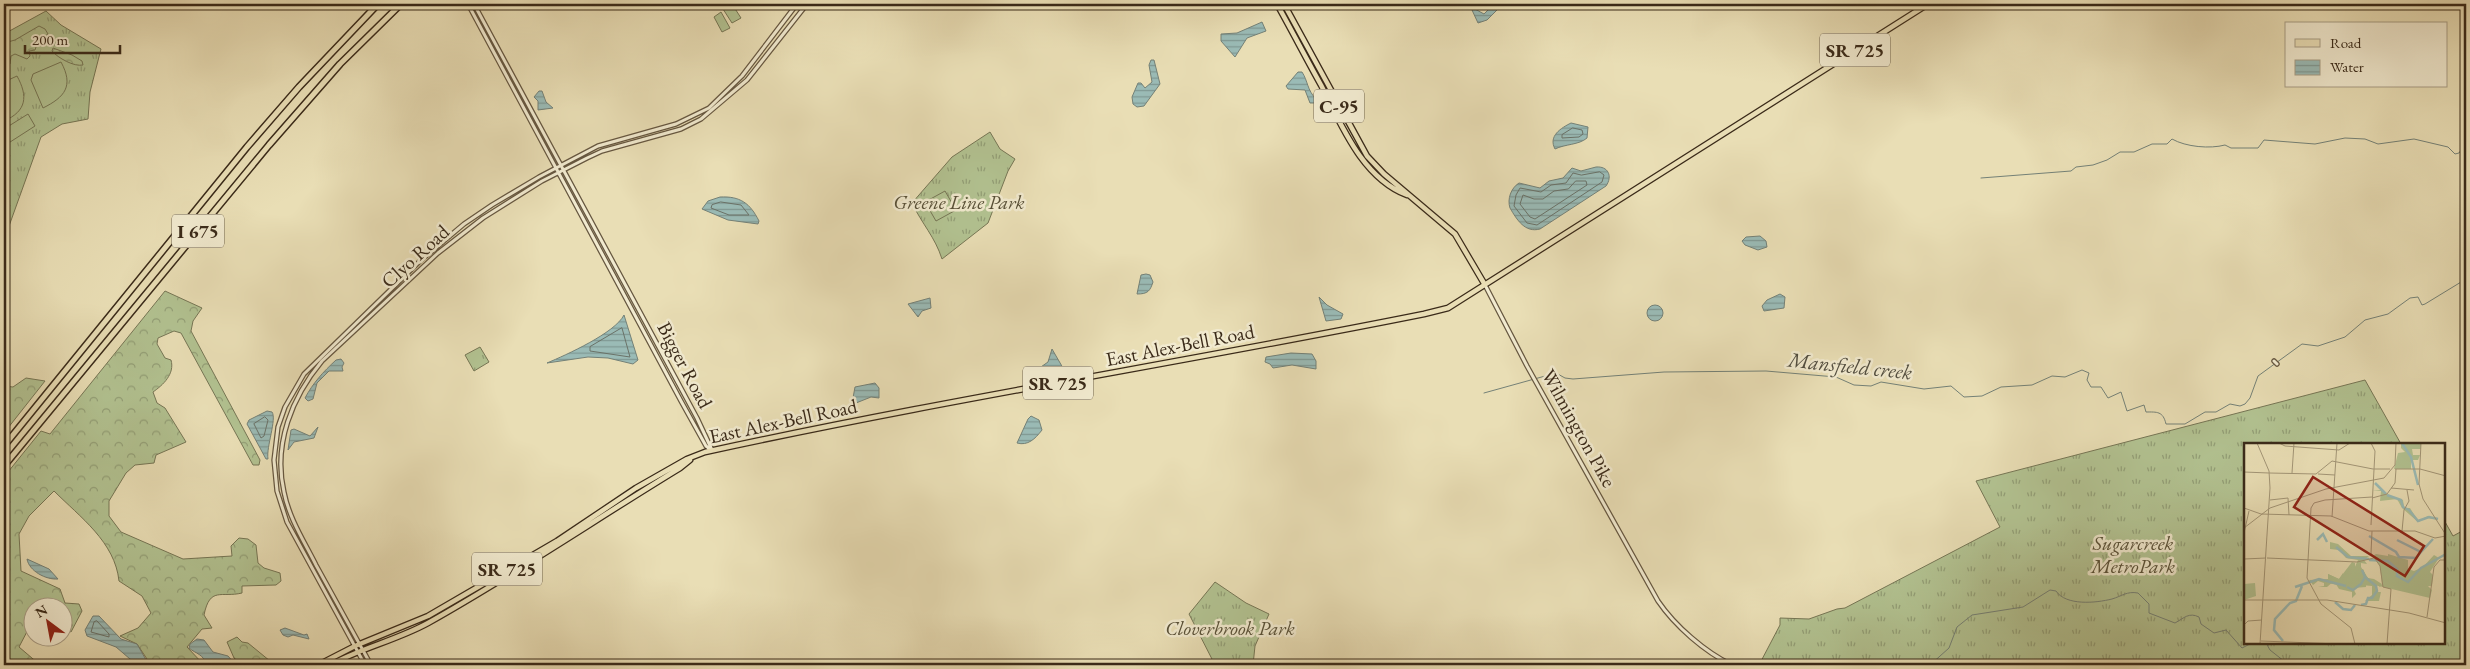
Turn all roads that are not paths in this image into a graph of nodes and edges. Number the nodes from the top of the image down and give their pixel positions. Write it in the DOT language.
graph roads {
  1 [pos="378,4"];
  2 [pos="401,4"];
  3 [pos="468,4"];
  4 [pos="474,4"];
  5 [pos="797,4"];
  6 [pos="807,4"];
  7 [pos="1277,4"];
  8 [pos="1284,4"];
  9 [pos="1928,4"];
  10 [pos="561,165"];
  11 [pos="556,168"];
  12 [pos="563,170"];
  13 [pos="558,173"];
  14 [pos="1410,196"];
  15 [pos="1485,284"];
  16 [pos="4,446"];
  17 [pos="712,451"];
  18 [pos="4,466"];
  19 [pos="359,648"];
  20 [pos="318,665"];
  21 [pos="330,665"];
  22 [pos="365,665"];
  23 [pos="371,665"];
  24 [pos="1732,665"];
  1 -- 16 [label="highway, I 675"];
  2 -- 18 [label="highway, I 675"];
  3 -- 11 [label="street, Bigger Road"];
  4 -- 10 [label="street, Bigger Road"];
  5 -- 10 [label="street, Clyo Road"];
  6 -- 12 [label="street, Clyo Road"];
  7 -- 14 [label="main road, Wilmington Pike / C-95"];
  8 -- 14 [label="main road, Wilmington Pike / C-95"];
  9 -- 15 [label="main road, SR 725"];
  10 -- 11 [label="street, Clyo Road"];
  10 -- 12 [label="street, Bigger Road"];
  11 -- 13 [label="street, Bigger Road"];
  11 -- 19 [label="street, Clyo Road"];
  12 -- 13 [label="street, Clyo Road"];
  12 -- 17 [label="street, Bigger Road"];
  13 -- 17 [label="street, Bigger Road"];
  13 -- 19 [label="street, Clyo Road"];
  14 -- 15 [label="main road, Wilmington Pike / C-95"];
  15 -- 17 [label="main road, East Alex-Bell Road / SR 725"];
  15 -- 24 [label="street, Wilmington Pike"];
  17 -- 19 [label="main road, East Alex-Bell Road / SR 725"];
  19 -- 20 [label="main road, SR 725"];
  19 -- 21 [label="main road, SR 725"];
  19 -- 22 [label="street, Clyo Road"];
  19 -- 23 [label="street, Clyo Road"];
}
